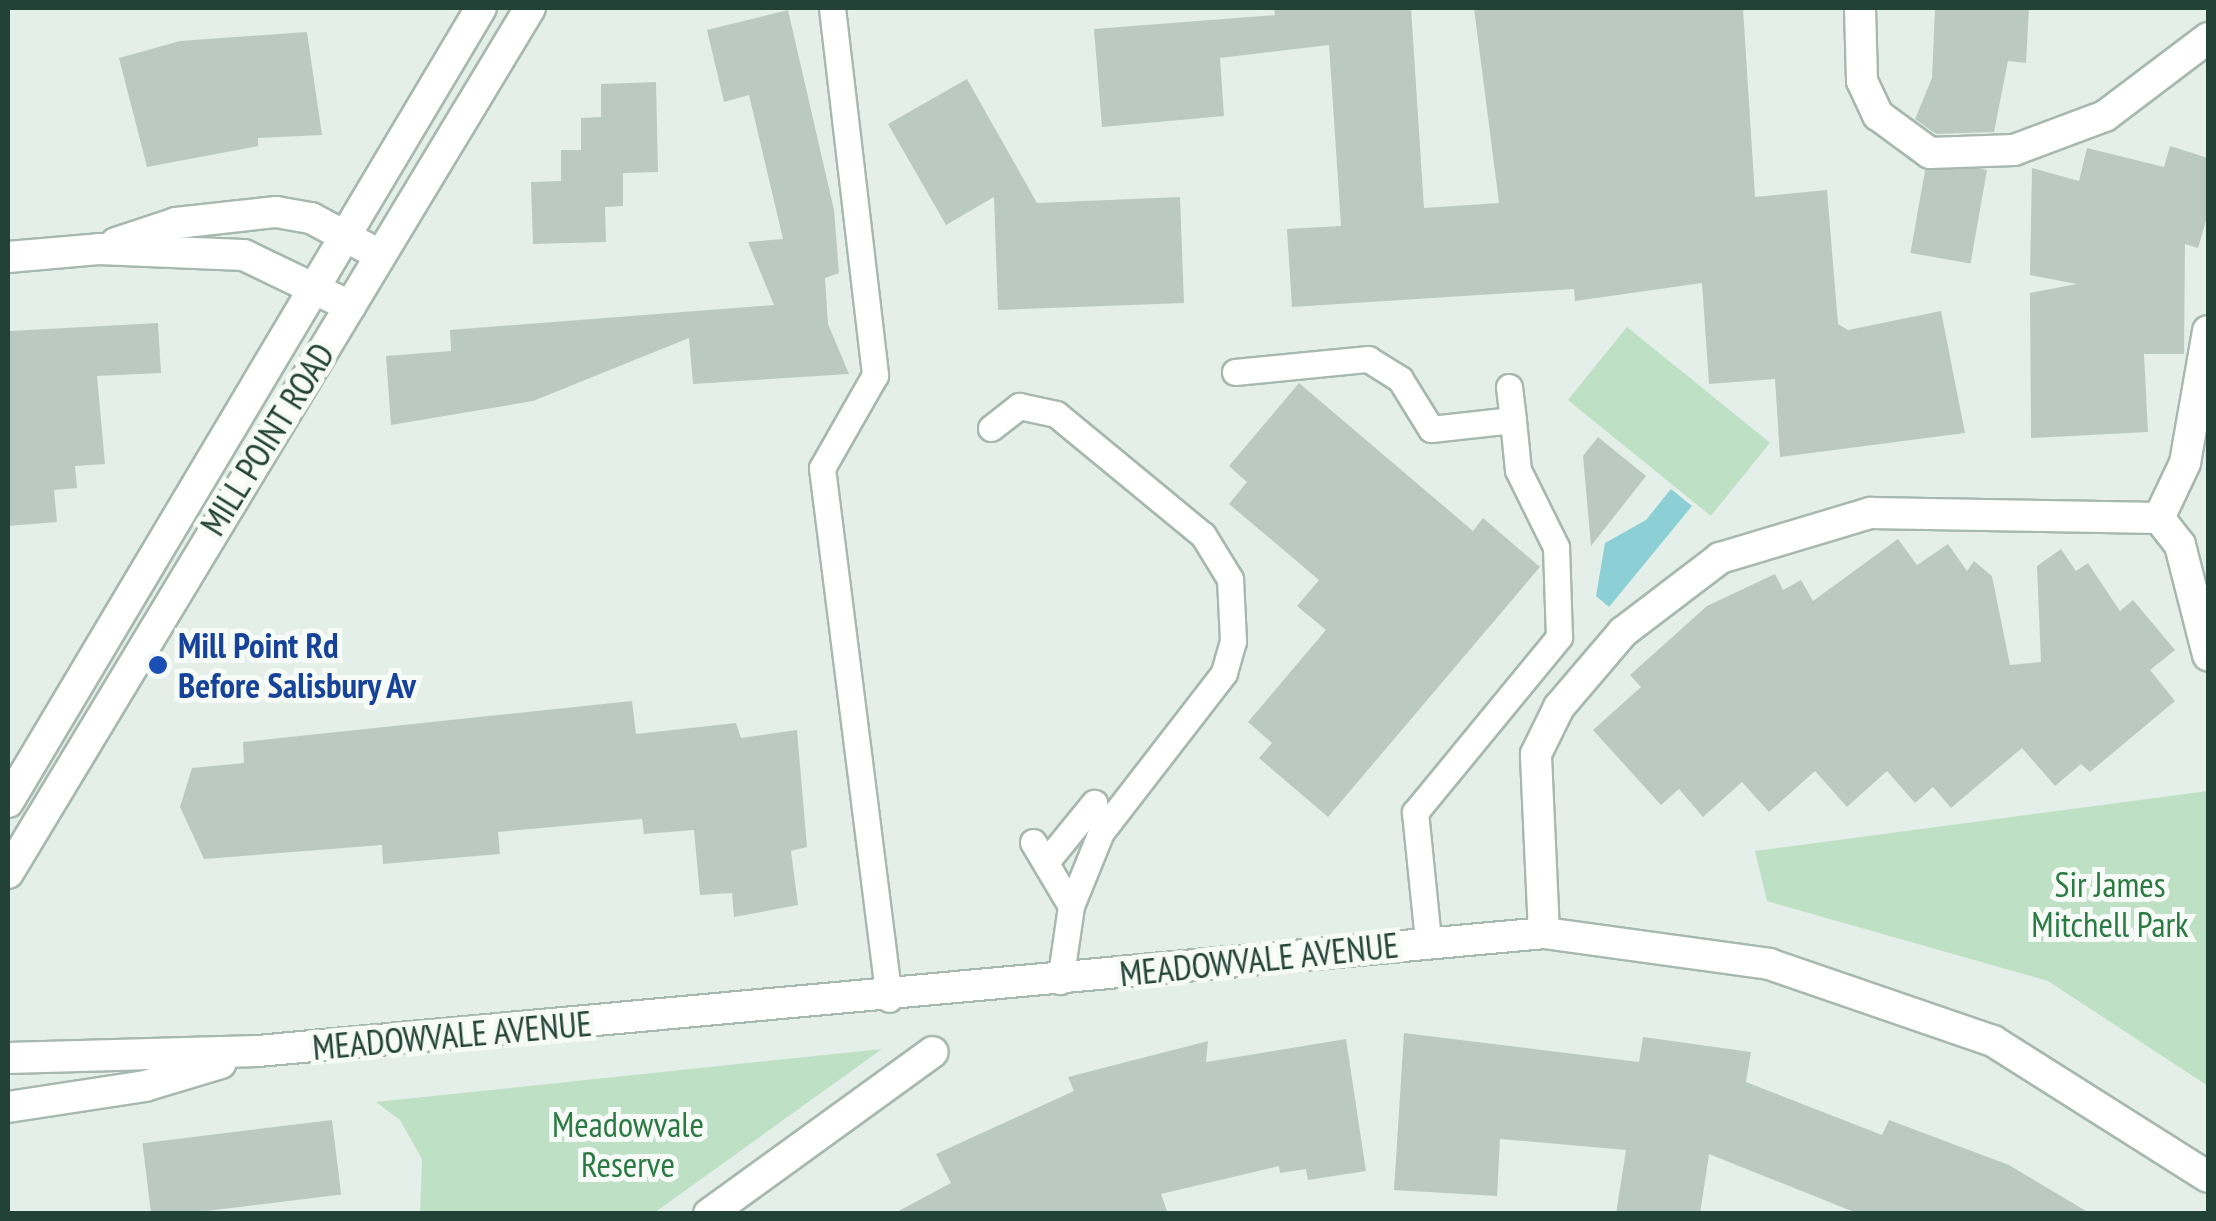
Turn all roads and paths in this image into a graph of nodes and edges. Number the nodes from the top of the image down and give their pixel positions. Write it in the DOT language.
graph roads {
  1 [pos="481,8"];
  2 [pos="530,8"];
  3 [pos="832,8"];
  4 [pos="1860,8"];
  5 [pos="2208,38"];
  6 [pos="347,236"];
  7 [pos="99,249"];
  8 [pos="380,254"];
  9 [pos="8,257"];
  10 [pos="317,288"];
  11 [pos="350,306"];
  12 [pos="2208,331"];
  13 [pos="1235,372"];
  14 [pos="1509,387"];
  15 [pos="1512,420"];
  16 [pos="991,428"];
  17 [pos="2159,518"];
  18 [pos="2208,656"];
  19 [pos="8,802"];
  20 [pos="1094,803"];
  21 [pos="8,873"];
  22 [pos="1071,906"];
  23 [pos="1544,934"];
  24 [pos="1428,941"];
  25 [pos="1060,981"];
  26 [pos="889,999"];
  27 [pos="258,1051"];
  28 [pos="933,1052"];
  29 [pos="8,1058"];
  30 [pos="8,1106"];
  31 [pos="2208,1177"];
  32 [pos="709,1214"];
  1 -- 6 [label="street, MILL POINT ROAD"];
  2 -- 8 [label="street, MILL POINT ROAD"];
  3 -- 26 [label="lane"];
  4 -- 5 [label="street"];
  6 -- 7 [label="street"];
  6 -- 8 [label="street"];
  6 -- 10 [label="street, MILL POINT ROAD"];
  7 -- 9 [label="street"];
  7 -- 10 [label="street"];
  8 -- 11 [label="street, MILL POINT ROAD"];
  10 -- 11 [label="street"];
  10 -- 19 [label="street, MILL POINT ROAD"];
  11 -- 21 [label="street, MILL POINT ROAD"];
  12 -- 17 [label="street"];
  13 -- 15 [label="lane"];
  14 -- 15 [label="lane"];
  15 -- 24 [label="lane"];
  16 -- 22 [label="lane"];
  17 -- 18 [label="street"];
  17 -- 23 [label="street"];
  20 -- 22 [label="lane"];
  22 -- 25 [label="lane"];
  23 -- 24 [label="street, MEADOWVALE AVENUE"];
  23 -- 31 [label="street, MEADOWVALE AVENUE"];
  24 -- 25 [label="street, MEADOWVALE AVENUE"];
  25 -- 26 [label="street, MEADOWVALE AVENUE"];
  26 -- 27 [label="street, MEADOWVALE AVENUE"];
  27 -- 29 [label="street, MEADOWVALE AVENUE"];
  27 -- 30 [label="street, MEADOWVALE AVENUE"];
  28 -- 32 [label="street"];
}
